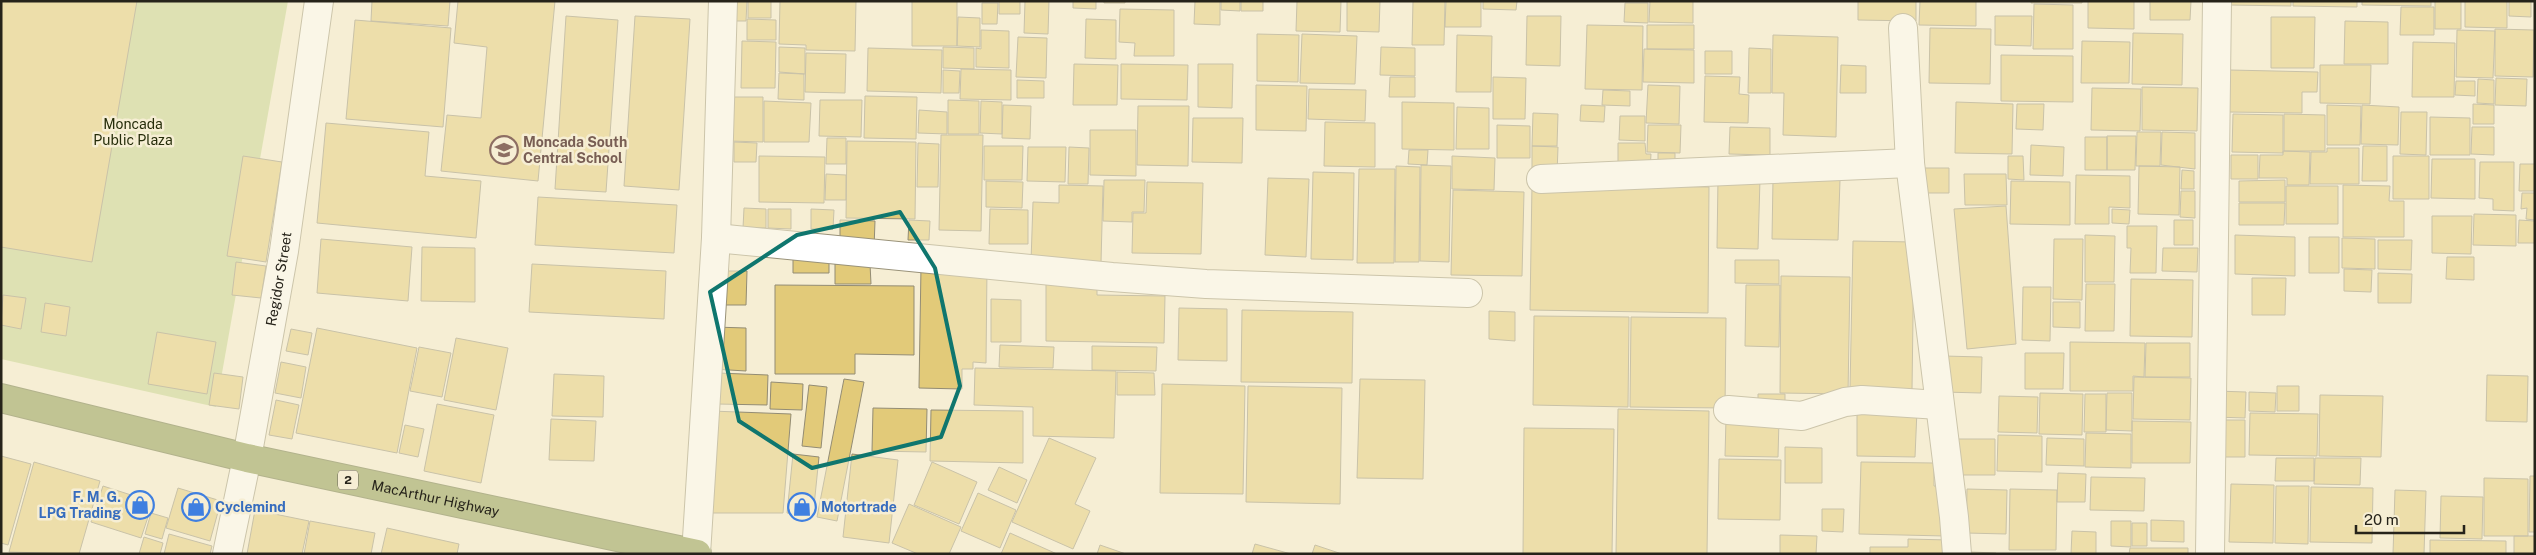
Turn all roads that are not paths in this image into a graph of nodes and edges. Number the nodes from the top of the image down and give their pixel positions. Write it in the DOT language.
graph roads {
  1 [pos="319,1"];
  2 [pos="723,1"];
  3 [pos="2217,1"];
  4 [pos="1902,28"];
  5 [pos="1910,163"];
  6 [pos="1541,179"];
  7 [pos="716,238"];
  8 [pos="1468,293"];
  9 [pos="1,398"];
  10 [pos="1939,404"];
  11 [pos="1728,410"];
  12 [pos="247,458"];
  13 [pos="227,554"];
  14 [pos="696,554"];
  15 [pos="1957,554"];
  16 [pos="2210,554"];
  1 -- 12 [label="street, Regidor Street"];
  2 -- 7 [label="street"];
  3 -- 16 [label="street"];
  4 -- 5 [label="street"];
  5 -- 6 [label="street"];
  5 -- 10 [label="street"];
  7 -- 8 [label="street"];
  7 -- 14 [label="street"];
  9 -- 12 [label="highway, MacArthur Highway / 2"];
  10 -- 11 [label="street"];
  10 -- 15 [label="street"];
  12 -- 13 [label="street, Regidor Street"];
  12 -- 14 [label="highway, MacArthur Highway / 2"];
}
